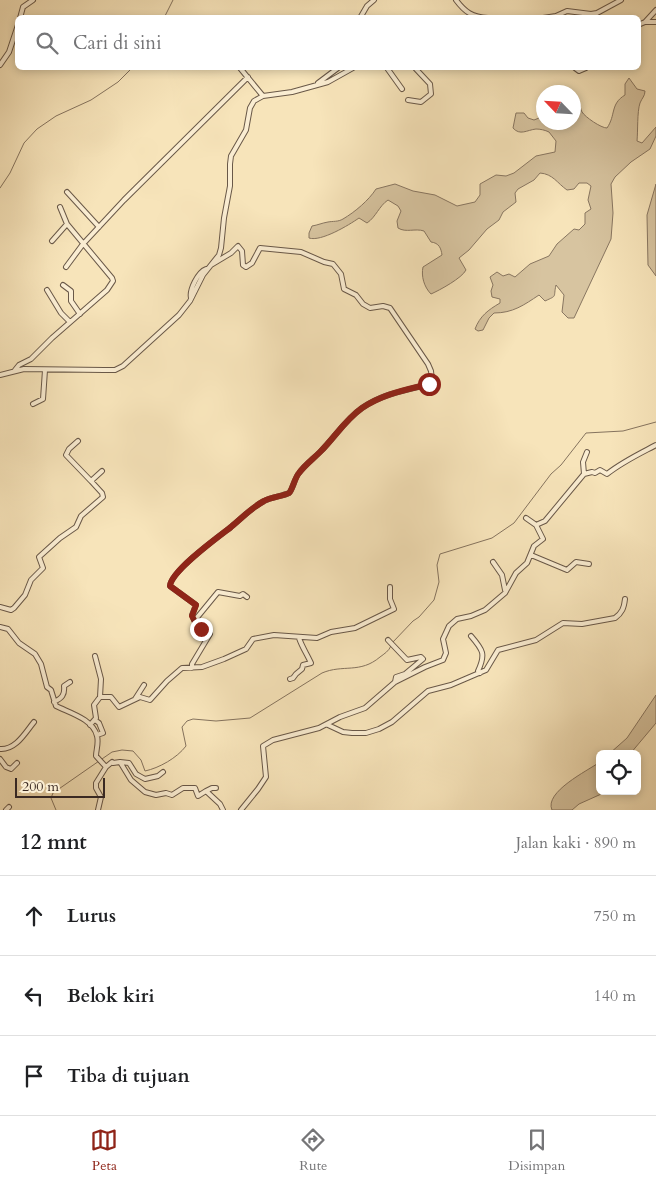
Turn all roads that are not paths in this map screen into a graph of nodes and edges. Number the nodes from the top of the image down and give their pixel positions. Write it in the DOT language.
graph roads {
  1 [pos="33,0"];
  2 [pos="374,0"];
  3 [pos="456,0"];
  4 [pos="621,0"];
  5 [pos="656,10"];
  6 [pos="21,15"];
  7 [pos="362,15"];
  8 [pos="474,15"];
  9 [pos="558,15"];
  10 [pos="645,22"];
  11 [pos="656,22"];
  12 [pos="641,24"];
  13 [pos="15,35"];
  14 [pos="0,65"];
  15 [pos="242,70"];
  16 [pos="335,70"];
  17 [pos="349,70"];
  18 [pos="388,70"];
  19 [pos="417,70"];
  20 [pos="248,77"];
  21 [pos="317,84"];
  22 [pos="402,89"];
  23 [pos="264,96"];
  24 [pos="408,100"];
  25 [pos="68,192"];
  26 [pos="60,207"];
  27 [pos="67,224"];
  28 [pos="99,227"];
  29 [pos="52,240"];
  30 [pos="83,244"];
  31 [pos="210,265"];
  32 [pos="66,267"];
  33 [pos="63,285"];
  34 [pos="47,290"];
  35 [pos="80,314"];
  36 [pos="70,322"];
  37 [pos="15,370"];
  38 [pos="45,370"];
  39 [pos="0,375"];
  40 [pos="33,404"];
  41 [pos="78,441"];
  42 [pos="656,445"];
  43 [pos="587,452"];
  44 [pos="102,471"];
  45 [pos="584,474"];
  46 [pos="91,481"];
  47 [pos="526,518"];
  48 [pos="536,525"];
  49 [pos="531,555"];
  50 [pos="493,562"];
  51 [pos="589,564"];
  52 [pos="390,587"];
  53 [pos="505,592"];
  54 [pos="246,597"];
  55 [pos="625,599"];
  56 [pos="0,607"];
  57 [pos="195,620"];
  58 [pos="0,627"];
  59 [pos="471,636"];
  60 [pos="299,638"];
  61 [pos="392,643"];
  62 [pos="95,656"];
  63 [pos="192,668"];
  64 [pos="480,673"];
  65 [pos="290,679"];
  66 [pos="70,682"];
  67 [pos="395,682"];
  68 [pos="144,685"];
  69 [pos="100,698"];
  70 [pos="135,699"];
  71 [pos="54,702"];
  72 [pos="96,720"];
  73 [pos="34,722"];
  74 [pos="90,725"];
  75 [pos="328,725"];
  76 [pos="97,736"];
  77 [pos="0,750"];
  78 [pos="0,759"];
  79 [pos="120,762"];
  80 [pos="17,763"];
  81 [pos="105,766"];
  82 [pos="163,772"];
  83 [pos="216,788"];
  84 [pos="206,791"];
  85 [pos="98,810"];
  86 [pos="223,810"];
  87 [pos="240,810"];
  1 -- 6 [label="street"];
  2 -- 7 [label="street"];
  3 -- 8 [label="street"];
  4 -- 9 [label="street"];
  5 -- 10 [label="street"];
  10 -- 11 [label="street"];
  10 -- 12 [label="street"];
  13 -- 14 [label="street"];
  15 -- 20 [label="street"];
  16 -- 21 [label="street"];
  17 -- 21 [label="street"];
  18 -- 22 [label="street"];
  19 -- 24 [label="street"];
  20 -- 23 [label="street"];
  20 -- 28 [label="street"];
  21 -- 23 [label="street"];
  23 -- 31 [label="street"];
  25 -- 28 [label="street"];
  26 -- 27 [label="street"];
  27 -- 29 [label="street"];
  27 -- 30 [label="street"];
  28 -- 30 [label="street"];
  30 -- 32 [label="street"];
  30 -- 35 [label="street"];
  31 -- 38 [label="street"];
  31 -- 57 [label="street"];
  33 -- 35 [label="street"];
  34 -- 36 [label="street"];
  35 -- 36 [label="street"];
  36 -- 37 [label="street"];
  37 -- 38 [label="street"];
  37 -- 39 [label="street"];
  38 -- 40 [label="street"];
  41 -- 46 [label="street"];
  42 -- 45 [label="street"];
  43 -- 45 [label="street"];
  44 -- 46 [label="street"];
  45 -- 48 [label="street"];
  46 -- 56 [label="street"];
  47 -- 48 [label="street"];
  48 -- 49 [label="street"];
  49 -- 51 [label="street"];
  49 -- 53 [label="street"];
  50 -- 53 [label="street"];
  52 -- 60 [label="street"];
  53 -- 67 [label="street"];
  54 -- 57 [label="street"];
  55 -- 64 [label="street"];
  57 -- 63 [label="street"];
  58 -- 71 [label="street"];
  59 -- 64 [label="street"];
  60 -- 63 [label="street"];
  60 -- 65 [label="street"];
  61 -- 67 [label="street"];
  62 -- 69 [label="street"];
  63 -- 70 [label="street"];
  64 -- 75 [label="street"];
  66 -- 71 [label="street"];
  67 -- 75 [label="street"];
  68 -- 70 [label="street"];
  69 -- 70 [label="street"];
  69 -- 72 [label="street"];
  71 -- 74 [label="street"];
  72 -- 74 [label="street"];
  72 -- 76 [label="street"];
  73 -- 77 [label="street"];
  74 -- 76 [label="street"];
  75 -- 87 [label="street"];
  76 -- 81 [label="street"];
  78 -- 80 [label="street"];
  79 -- 81 [label="street"];
  79 -- 82 [label="street"];
  79 -- 84 [label="street"];
  81 -- 85 [label="street"];
  83 -- 84 [label="street"];
  84 -- 86 [label="street"];
}
